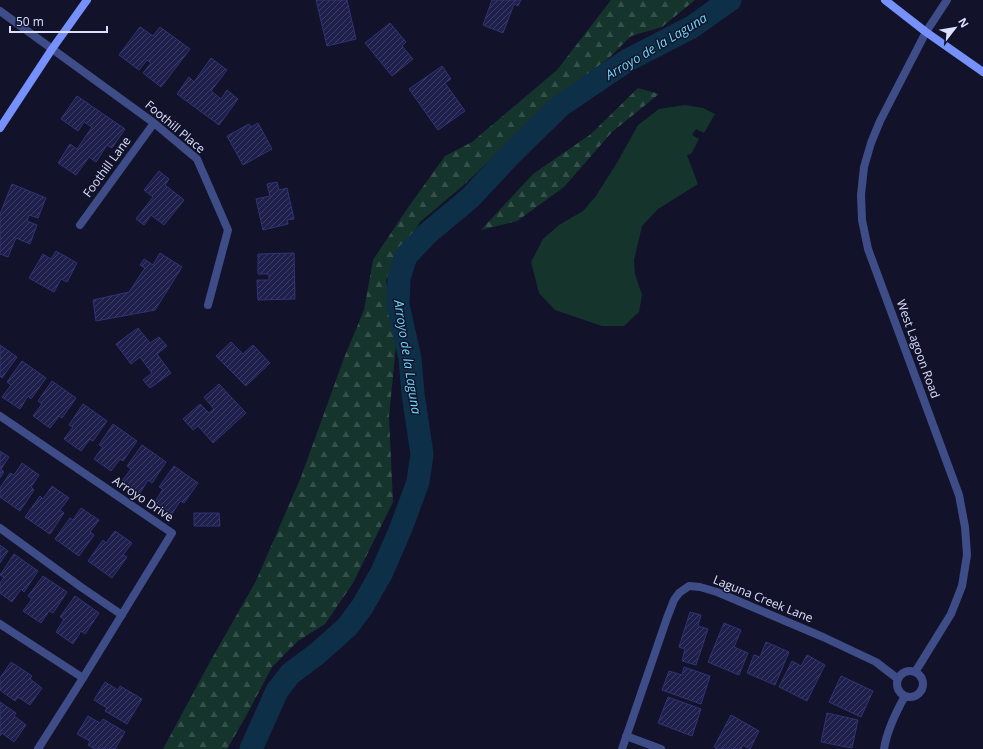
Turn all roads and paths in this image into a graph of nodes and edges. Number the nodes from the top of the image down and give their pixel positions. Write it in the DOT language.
graph roads {
  1 [pos="87,0"];
  2 [pos="885,0"];
  3 [pos="947,0"];
  4 [pos="0,11"];
  5 [pos="926,32"];
  6 [pos="52,49"];
  7 [pos="983,72"];
  8 [pos="154,123"];
  9 [pos="0,128"];
  10 [pos="80,224"];
  11 [pos="208,305"];
  12 [pos="0,416"];
  13 [pos="0,528"];
  14 [pos="122,615"];
  15 [pos="0,624"];
  16 [pos="916,672"];
  17 [pos="83,678"];
  18 [pos="898,679"];
  19 [pos="905,696"];
  20 [pos="626,736"];
  21 [pos="38,749"];
  22 [pos="622,749"];
  23 [pos="662,749"];
  24 [pos="884,749"];
  1 -- 6 [label="main road"];
  2 -- 5 [label="main road"];
  3 -- 5 [label="street, West Lagoon Road"];
  4 -- 6 [label="street, Foothill Place"];
  5 -- 7 [label="main road"];
  5 -- 16 [label="street, West Lagoon Road"];
  6 -- 8 [label="street, Foothill Place"];
  6 -- 9 [label="main road"];
  8 -- 10 [label="street, Foothill Lane"];
  8 -- 11 [label="street, Foothill Place"];
  12 -- 14 [label="street, Arroyo Drive"];
  13 -- 14 [label="street"];
  14 -- 17 [label="street, Arroyo Drive"];
  15 -- 17 [label="street"];
  16 -- 18 [label="street"];
  16 -- 19 [label="street"];
  17 -- 21 [label="street, Arroyo Drive"];
  18 -- 19 [label="street"];
  18 -- 20 [label="street, Laguna Creek Lane"];
  19 -- 24 [label="street"];
  20 -- 22 [label="street, Laguna Creek Lane"];
  20 -- 23 [label="street"];
}
